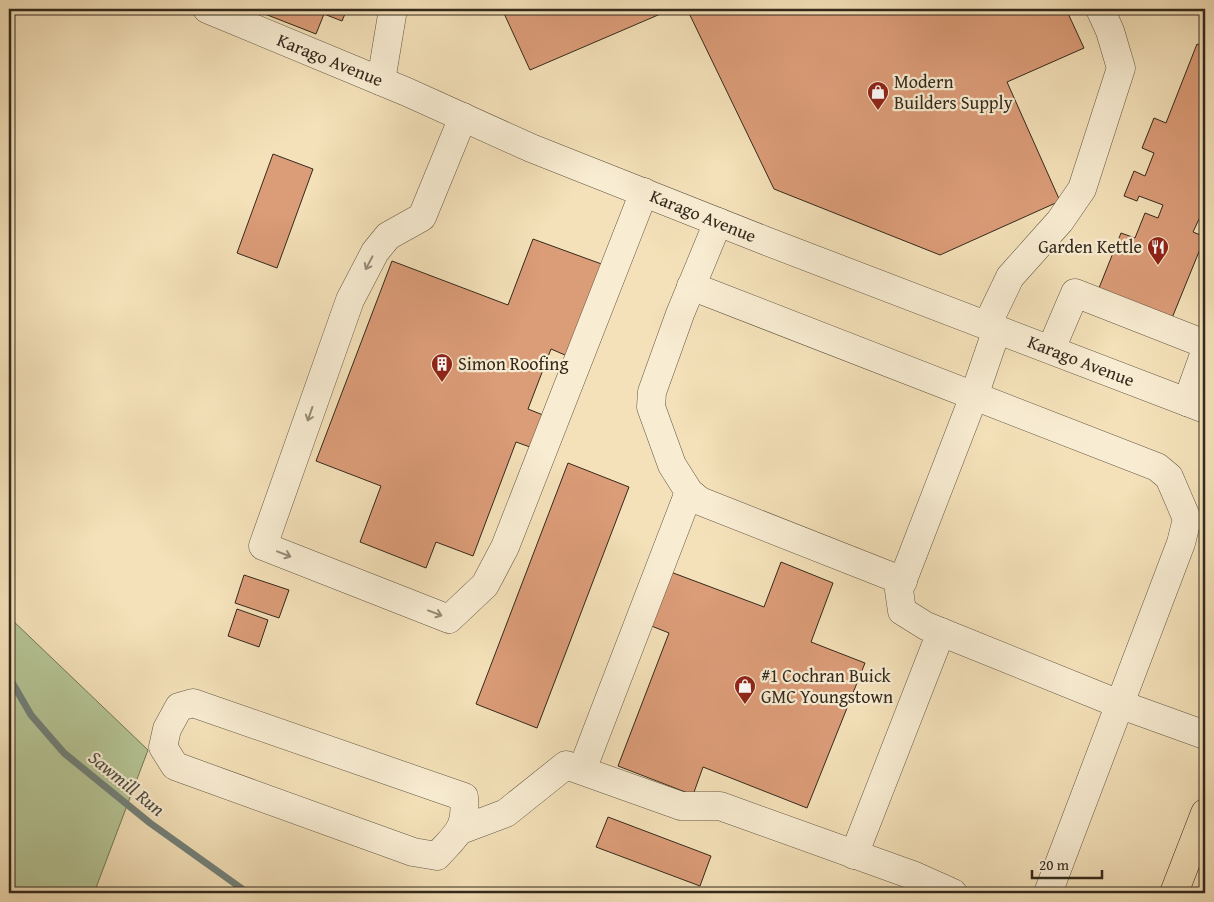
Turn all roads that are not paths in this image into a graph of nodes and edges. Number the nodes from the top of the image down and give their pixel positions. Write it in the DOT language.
graph roads {
  1 [pos="207,9"];
  2 [pos="393,9"];
  3 [pos="1100,9"];
  4 [pos="381,81"];
  5 [pos="463,117"];
  6 [pos="644,192"];
  7 [pos="718,222"];
  8 [pos="691,286"];
  9 [pos="992,327"];
  10 [pos="1205,344"];
  11 [pos="1051,350"];
  12 [pos="1205,352"];
  13 [pos="974,396"];
  14 [pos="1196,405"];
  15 [pos="689,492"];
  16 [pos="903,581"];
  17 [pos="941,632"];
  18 [pos="1119,704"];
  19 [pos="1205,735"];
  20 [pos="582,770"];
  21 [pos="1203,822"];
  22 [pos="461,830"];
  23 [pos="854,855"];
  24 [pos="953,893"];
  25 [pos="1048,893"];
  26 [pos="1174,893"];
  1 -- 4 [label="street, Karago Avenue"];
  2 -- 4 [label="street"];
  3 -- 9 [label="street"];
  4 -- 5 [label="street, Karago Avenue"];
  5 -- 6 [label="street, Karago Avenue"];
  5 -- 6 [label="street, one-way"];
  6 -- 7 [label="street, Karago Avenue"];
  7 -- 8 [label="street"];
  7 -- 9 [label="street, Karago Avenue"];
  8 -- 13 [label="street"];
  8 -- 15 [label="street"];
  9 -- 11 [label="street, Karago Avenue"];
  9 -- 13 [label="street"];
  10 -- 11 [label="street"];
  11 -- 14 [label="street, Karago Avenue"];
  12 -- 14 [label="street"];
  13 -- 16 [label="street"];
  13 -- 18 [label="street"];
  15 -- 16 [label="street"];
  15 -- 20 [label="street"];
  16 -- 17 [label="street"];
  17 -- 18 [label="street"];
  17 -- 23 [label="street"];
  18 -- 19 [label="street"];
  18 -- 25 [label="street"];
  20 -- 22 [label="street"];
  20 -- 23 [label="street"];
  21 -- 26 [label="main road"];
  22 -- 22 [label="street"];
  23 -- 24 [label="street"];
}
